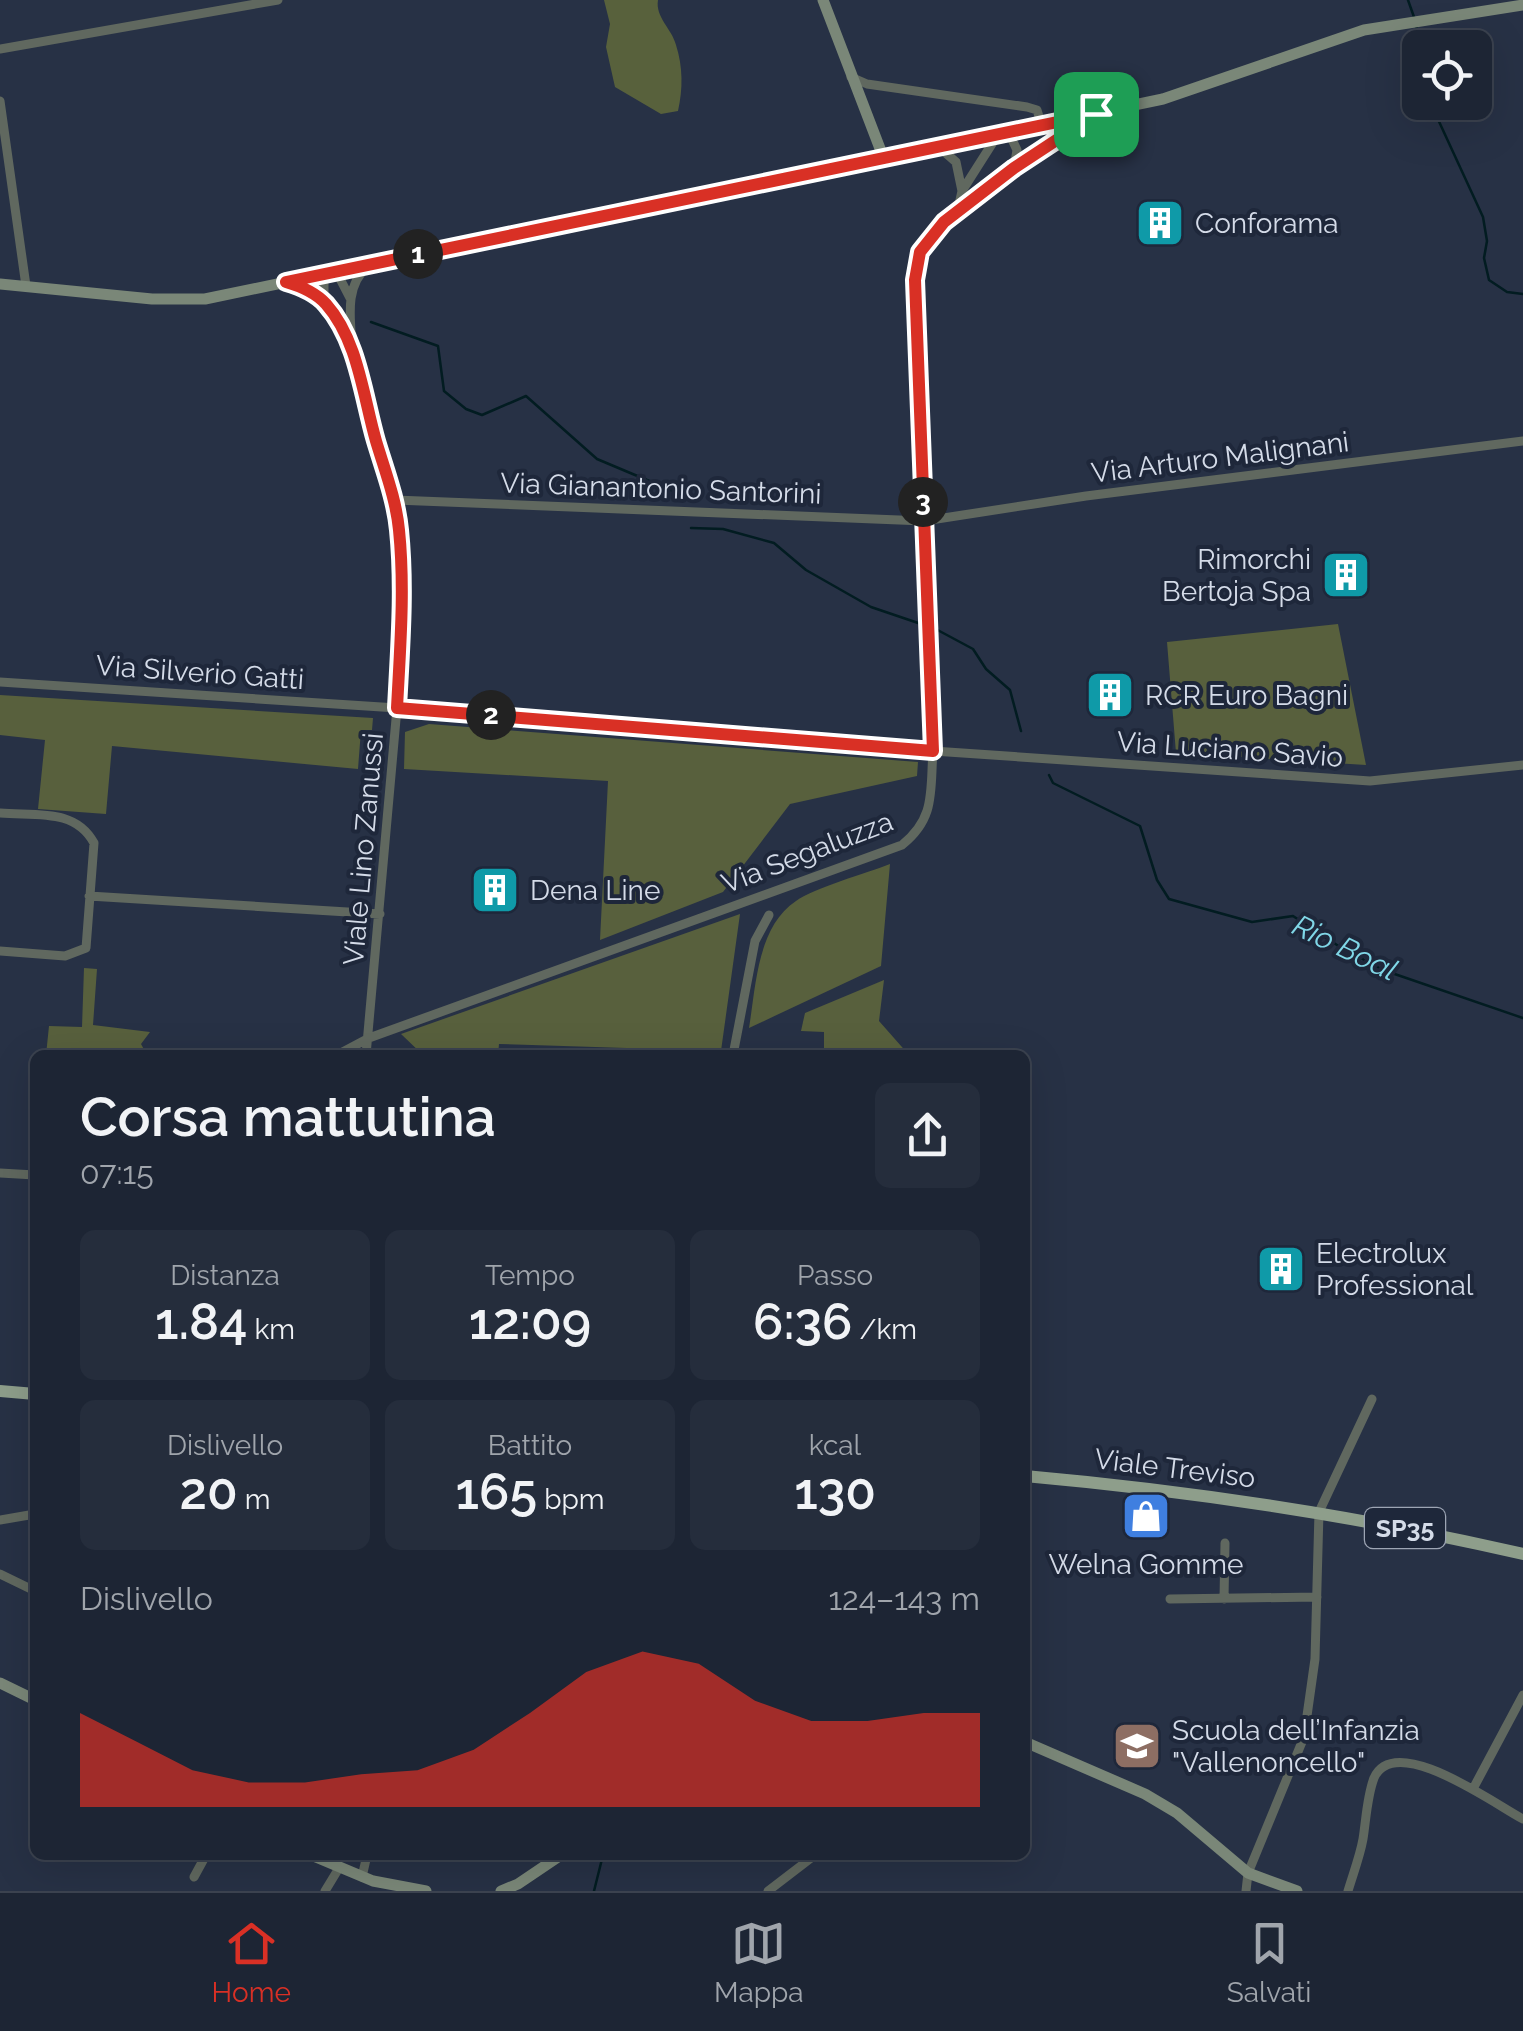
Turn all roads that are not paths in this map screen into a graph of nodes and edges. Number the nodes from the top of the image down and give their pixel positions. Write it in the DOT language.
graph roads {
  1 [pos="278,0"];
  2 [pos="823,0"];
  3 [pos="1523,5"];
  4 [pos="0,49"];
  5 [pos="850,77"];
  6 [pos="0,101"];
  7 [pos="1096,114"];
  8 [pos="1042,126"];
  9 [pos="1003,134"];
  10 [pos="940,148"];
  11 [pos="884,159"];
  12 [pos="1014,168"];
  13 [pos="962,191"];
  14 [pos="958,209"];
  15 [pos="370,264"];
  16 [pos="330,273"];
  17 [pos="286,282"];
  18 [pos="0,284"];
  19 [pos="26,286"];
  20 [pos="350,298"];
  21 [pos="324,302"];
  22 [pos="352,352"];
  23 [pos="1523,441"];
  24 [pos="396,500"];
  25 [pos="924,521"];
  26 [pos="0,682"];
  27 [pos="397,708"];
  28 [pos="933,751"];
  29 [pos="1523,765"];
  30 [pos="0,814"];
  31 [pos="90,896"];
  32 [pos="380,914"];
  33 [pos="769,915"];
  34 [pos="0,951"];
  35 [pos="369,1038"];
  36 [pos="346,1050"];
  37 [pos="367,1050"];
  38 [pos="734,1050"];
  39 [pos="0,1173"];
  40 [pos="30,1175"];
  41 [pos="0,1392"];
  42 [pos="30,1394"];
  43 [pos="1372,1399"];
  44 [pos="1030,1476"];
  45 [pos="1318,1512"];
  46 [pos="30,1515"];
  47 [pos="0,1520"];
  48 [pos="1225,1543"];
  49 [pos="1523,1554"];
  50 [pos="0,1574"];
  51 [pos="30,1589"];
  52 [pos="1316,1598"];
  53 [pos="1224,1599"];
  54 [pos="1170,1600"];
  55 [pos="0,1683"];
  56 [pos="1523,1695"];
  57 [pos="30,1698"];
  58 [pos="1030,1744"];
  59 [pos="1474,1787"];
  60 [pos="1523,1819"];
  61 [pos="203,1860"];
  62 [pos="322,1860"];
  63 [pos="366,1860"];
  64 [pos="554,1860"];
  65 [pos="808,1860"];
  66 [pos="339,1868"];
  67 [pos="1248,1873"];
  68 [pos="194,1877"];
  69 [pos="362,1877"];
  70 [pos="325,1891"];
  71 [pos="426,1891"];
  72 [pos="501,1891"];
  73 [pos="768,1891"];
  74 [pos="1246,1891"];
  75 [pos="1297,1891"];
  76 [pos="1348,1891"];
  1 -- 4 [label="street"];
  2 -- 5 [label="main road"];
  3 -- 7 [label="main road"];
  5 -- 8 [label="street"];
  5 -- 11 [label="main road"];
  6 -- 19 [label="street"];
  7 -- 8 [label="main road"];
  7 -- 12 [label="street, Via Segaluzza"];
  8 -- 9 [label="main road"];
  9 -- 10 [label="main road"];
  9 -- 12 [label="street"];
  9 -- 13 [label="street, Via Segaluzza"];
  10 -- 11 [label="main road"];
  10 -- 13 [label="street"];
  11 -- 15 [label="main road"];
  12 -- 14 [label="street, Via Segaluzza"];
  13 -- 14 [label="street, Via Segaluzza"];
  14 -- 25 [label="street, Via Segaluzza"];
  15 -- 16 [label="main road"];
  15 -- 20 [label="street"];
  16 -- 17 [label="main road"];
  16 -- 20 [label="street, Viale Lino Zanussi"];
  16 -- 21 [label="street, Viale Lino Zanussi"];
  17 -- 19 [label="main road"];
  17 -- 21 [label="street"];
  18 -- 19 [label="main road"];
  20 -- 22 [label="street, Viale Lino Zanussi"];
  21 -- 22 [label="street, Viale Lino Zanussi"];
  22 -- 24 [label="street, Viale Lino Zanussi"];
  23 -- 25 [label="street, Via Arturo Malignani"];
  24 -- 25 [label="street, Via Gianantonio Santorini"];
  24 -- 27 [label="street, Viale Lino Zanussi"];
  25 -- 28 [label="street, Via Segaluzza"];
  26 -- 27 [label="street, Via Silverio Gatti"];
  27 -- 28 [label="street, Via Silverio Gatti"];
  27 -- 32 [label="street, Viale Lino Zanussi"];
  28 -- 29 [label="street, Via Luciano Savio"];
  28 -- 35 [label="street, Via Segaluzza"];
  30 -- 31 [label="street"];
  31 -- 32 [label="street"];
  31 -- 34 [label="street"];
  32 -- 35 [label="street, Viale Lino Zanussi"];
  33 -- 38 [label="street"];
  35 -- 36 [label="street, Via Segaluzza"];
  35 -- 37 [label="street, Viale Lino Zanussi"];
  39 -- 40 [label="street"];
  41 -- 42 [label="main road"];
  43 -- 45 [label="street"];
  44 -- 45 [label="main road, Viale Treviso / SP35"];
  45 -- 49 [label="main road, Viale Treviso / SP35"];
  45 -- 52 [label="street"];
  46 -- 47 [label="street"];
  48 -- 53 [label="street"];
  50 -- 51 [label="street"];
  52 -- 53 [label="street"];
  52 -- 67 [label="street"];
  53 -- 54 [label="street"];
  55 -- 57 [label="main road"];
  56 -- 59 [label="street"];
  58 -- 67 [label="main road"];
  59 -- 60 [label="street"];
  59 -- 76 [label="street"];
  61 -- 68 [label="street"];
  62 -- 66 [label="main road"];
  63 -- 69 [label="street"];
  64 -- 72 [label="main road"];
  65 -- 73 [label="street"];
  66 -- 69 [label="main road"];
  66 -- 70 [label="street"];
  67 -- 74 [label="street"];
  67 -- 75 [label="main road"];
  69 -- 71 [label="main road"];
}
